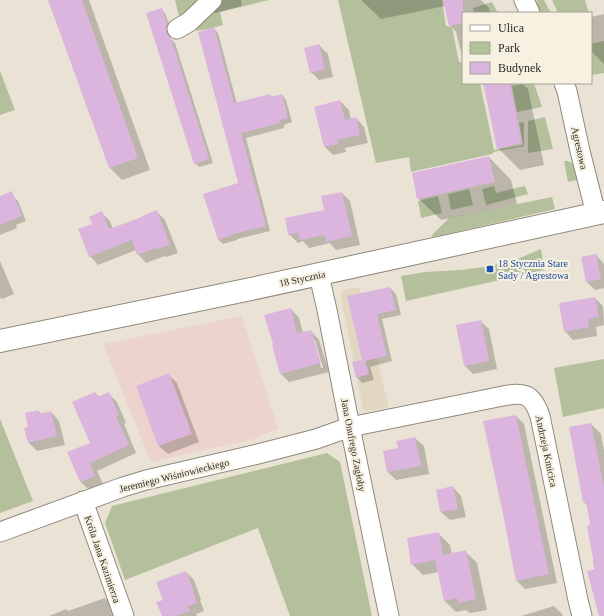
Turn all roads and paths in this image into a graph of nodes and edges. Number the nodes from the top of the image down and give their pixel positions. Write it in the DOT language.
graph roads {
  1 [pos="212,0"];
  2 [pos="524,0"];
  3 [pos="530,12"];
  4 [pos="177,29"];
  5 [pos="564,84"];
  6 [pos="600,213"];
  7 [pos="319,275"];
  8 [pos="0,340"];
  9 [pos="350,427"];
  10 [pos="83,501"];
  11 [pos="0,532"];
  12 [pos="124,616"];
  13 [pos="389,616"];
  14 [pos="582,616"];
  1 -- 4 [label="street"];
  2 -- 3 [label="street"];
  5 -- 6 [label="street, Agrestowa"];
  6 -- 7 [label="main road, 18 Stycznia"];
  7 -- 8 [label="main road, 18 Stycznia"];
  7 -- 9 [label="street, Jana Onufrego Zagłoby"];
  9 -- 10 [label="street, Jeremiego Wiśniowieckiego"];
  9 -- 13 [label="street, Jana Onufrego Zagłoby"];
  9 -- 14 [label="street, Andrzeja Kmicica"];
  10 -- 11 [label="street, Jeremiego Wiśniowieckiego"];
  10 -- 12 [label="street, Króla Jana Kazimierza"];
}
